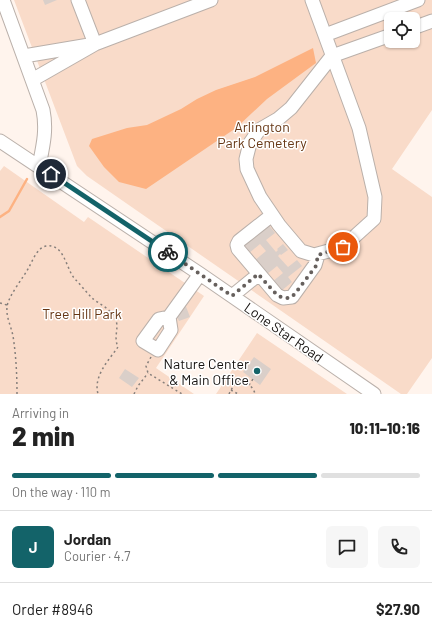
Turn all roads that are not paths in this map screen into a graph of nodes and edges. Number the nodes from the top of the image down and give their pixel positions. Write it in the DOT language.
graph roads {
  1 [pos="3,0"];
  2 [pos="78,0"];
  3 [pos="211,0"];
  4 [pos="312,0"];
  5 [pos="418,0"];
  6 [pos="432,21"];
  7 [pos="420,25"];
  8 [pos="325,35"];
  9 [pos="384,38"];
  10 [pos="95,44"];
  11 [pos="24,56"];
  12 [pos="332,56"];
  13 [pos="32,80"];
  14 [pos="0,141"];
  15 [pos="39,166"];
  16 [pos="272,215"];
  17 [pos="318,255"];
  18 [pos="200,274"];
  19 [pos="258,274"];
  20 [pos="232,296"];
  21 [pos="156,349"];
  22 [pos="374,394"];
  1 -- 11 [label="street"];
  2 -- 10 [label="street"];
  3 -- 10 [label="street"];
  4 -- 8 [label="street"];
  5 -- 8 [label="street"];
  6 -- 7 [label="street"];
  8 -- 12 [label="street"];
  9 -- 12 [label="street"];
  10 -- 11 [label="street"];
  10 -- 13 [label="street"];
  11 -- 13 [label="street"];
  12 -- 16 [label="street"];
  12 -- 17 [label="street"];
  13 -- 15 [label="street"];
  14 -- 15 [label="street, Lone Star Road"];
  15 -- 18 [label="street, Lone Star Road"];
  16 -- 17 [label="street"];
  16 -- 19 [label="street"];
  17 -- 19 [label="street"];
  18 -- 20 [label="street, Lone Star Road"];
  18 -- 21 [label="street"];
  19 -- 20 [label="street"];
  20 -- 22 [label="street, Lone Star Road"];
}
